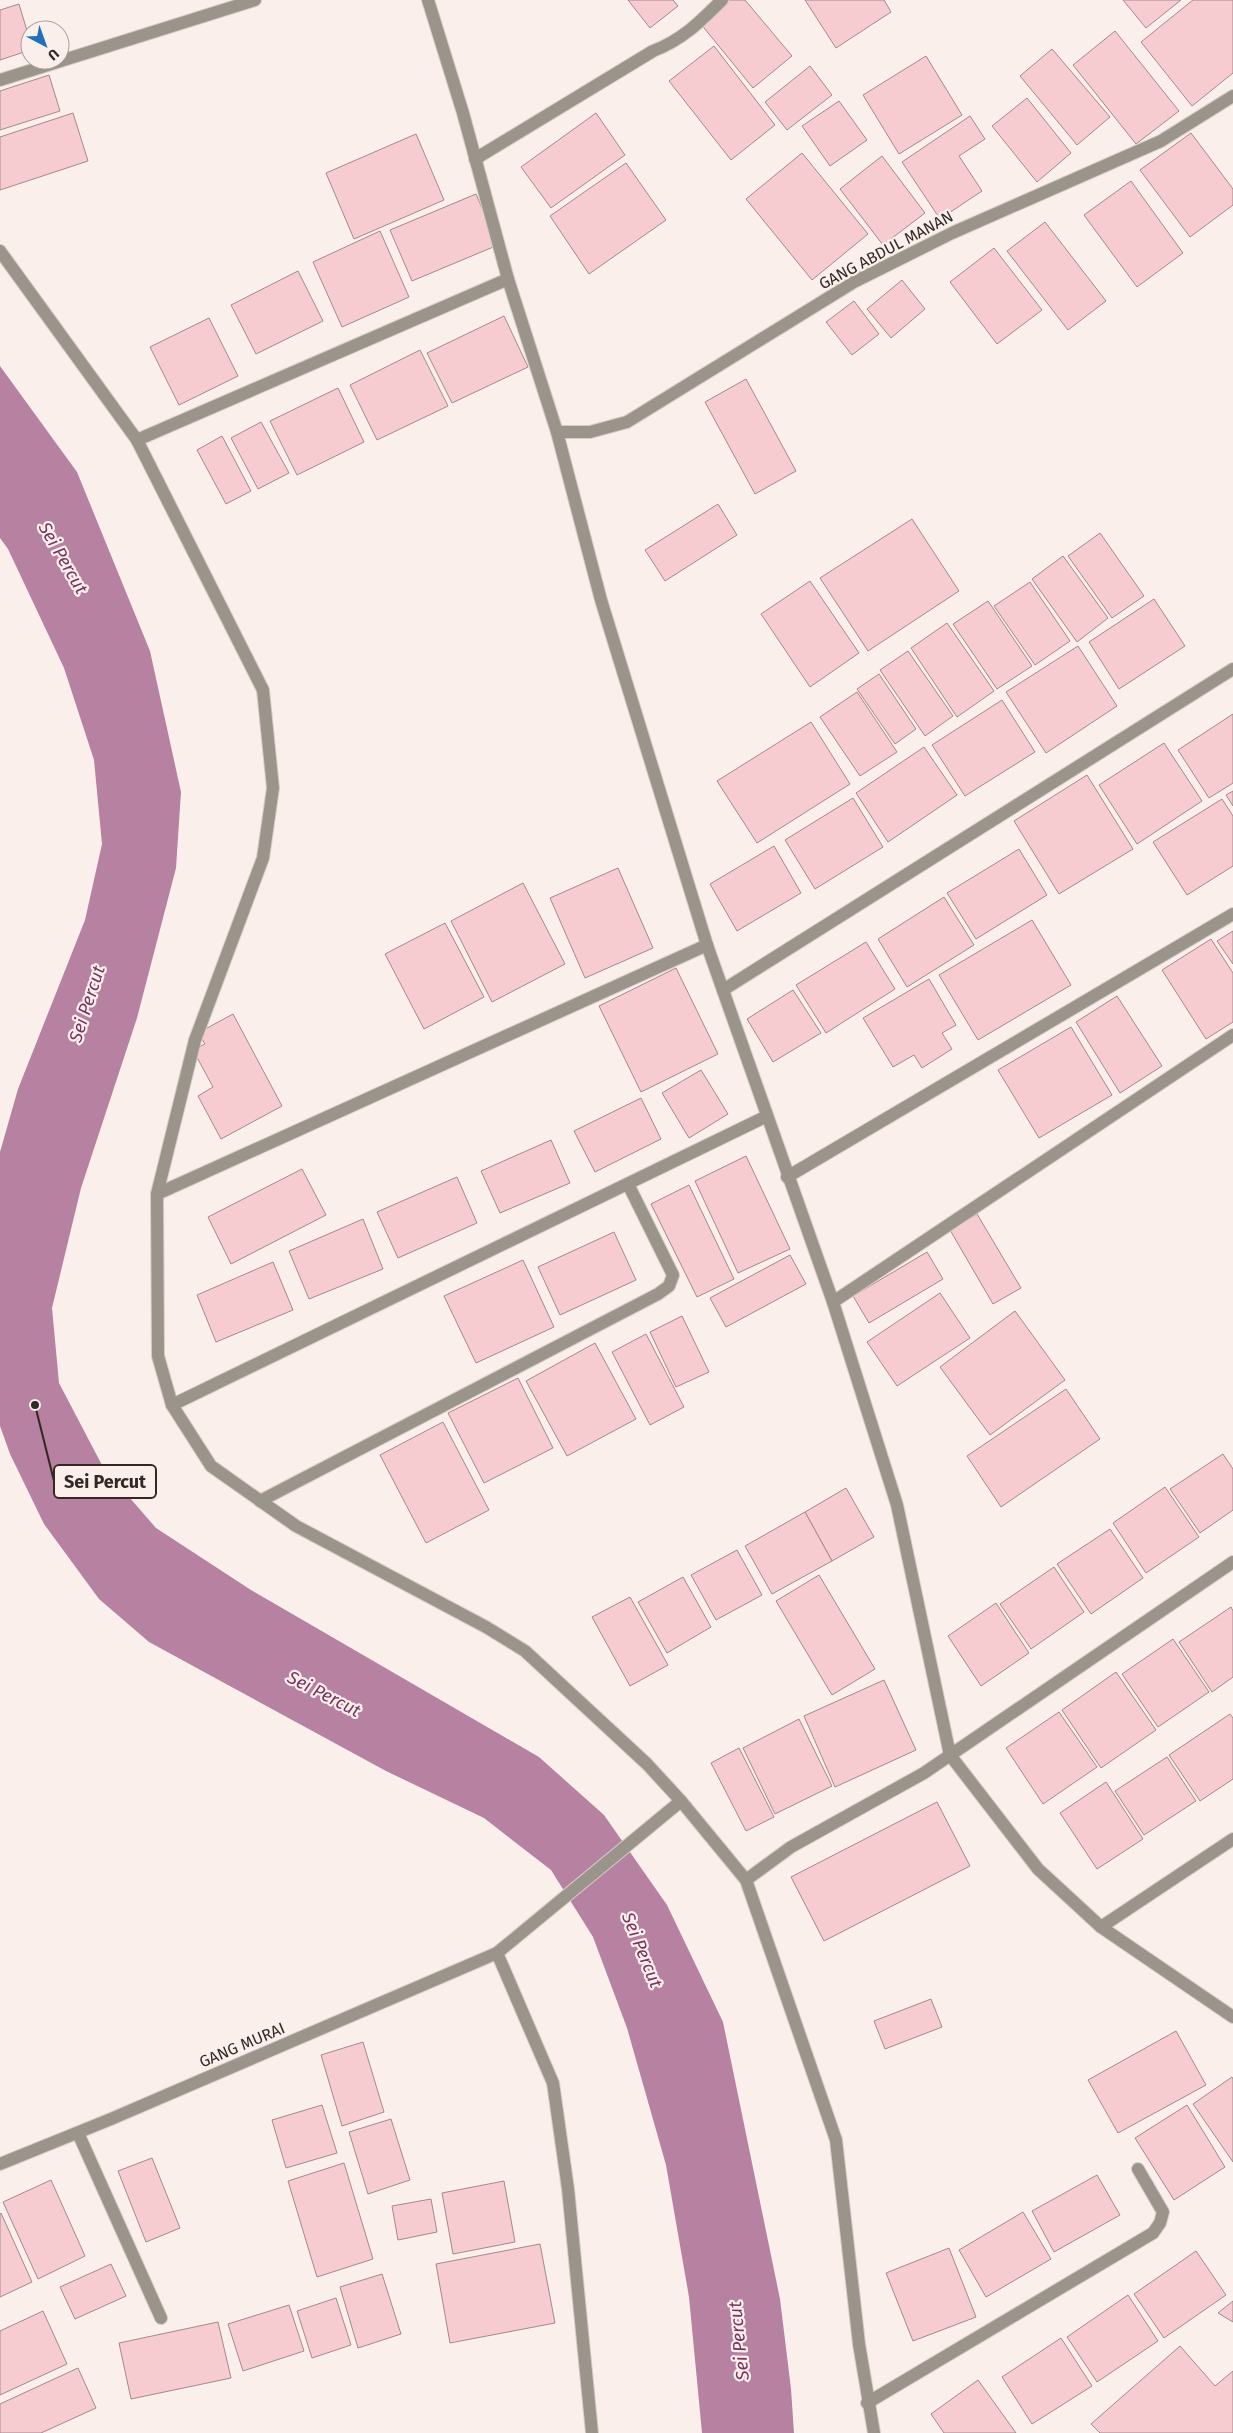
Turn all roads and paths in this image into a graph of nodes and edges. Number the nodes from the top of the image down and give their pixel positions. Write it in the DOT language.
graph roads {
  1 [pos="254,0"];
  2 [pos="428,0"];
  3 [pos="722,0"];
  4 [pos="0,80"];
  5 [pos="1233,96"];
  6 [pos="476,159"];
  7 [pos="0,251"];
  8 [pos="508,279"];
  9 [pos="557,432"];
  10 [pos="137,440"];
  11 [pos="1233,669"];
  12 [pos="1233,914"];
  13 [pos="707,945"];
  14 [pos="723,990"];
  15 [pos="1233,1035"];
  16 [pos="767,1116"];
  17 [pos="787,1177"];
  18 [pos="628,1184"];
  19 [pos="157,1194"];
  20 [pos="833,1302"];
  21 [pos="172,1405"];
  22 [pos="260,1501"];
  23 [pos="1233,1562"];
  24 [pos="950,1755"];
  25 [pos="681,1801"];
  26 [pos="1233,1839"];
  27 [pos="746,1880"];
  28 [pos="1101,1927"];
  29 [pos="496,1953"];
  30 [pos="1233,2017"];
  31 [pos="78,2133"];
  32 [pos="0,2164"];
  33 [pos="1138,2169"];
  34 [pos="161,2318"];
  35 [pos="868,2403"];
  36 [pos="592,2433"];
  37 [pos="874,2433"];
  1 -- 4 [label="street"];
  2 -- 6 [label="street"];
  3 -- 6 [label="street"];
  5 -- 9 [label="street, GANG ABDUL MANAN"];
  6 -- 8 [label="street"];
  7 -- 10 [label="street"];
  8 -- 9 [label="street"];
  8 -- 10 [label="street"];
  9 -- 13 [label="street"];
  10 -- 19 [label="street"];
  11 -- 14 [label="street"];
  12 -- 17 [label="street"];
  13 -- 14 [label="street"];
  13 -- 19 [label="street"];
  14 -- 16 [label="street"];
  15 -- 20 [label="street"];
  16 -- 17 [label="street"];
  16 -- 18 [label="street"];
  17 -- 20 [label="street"];
  18 -- 21 [label="street"];
  18 -- 22 [label="street"];
  19 -- 21 [label="street"];
  20 -- 24 [label="street"];
  21 -- 22 [label="street"];
  22 -- 25 [label="street"];
  23 -- 24 [label="street"];
  24 -- 27 [label="street"];
  24 -- 28 [label="street"];
  25 -- 27 [label="street"];
  25 -- 29 [label="street, GANG MURAI"];
  26 -- 28 [label="street"];
  27 -- 35 [label="street"];
  28 -- 30 [label="street"];
  29 -- 31 [label="street, GANG MURAI"];
  29 -- 36 [label="street"];
  31 -- 32 [label="street, GANG MURAI"];
  31 -- 34 [label="street"];
  33 -- 35 [label="street"];
  35 -- 37 [label="street"];
}
